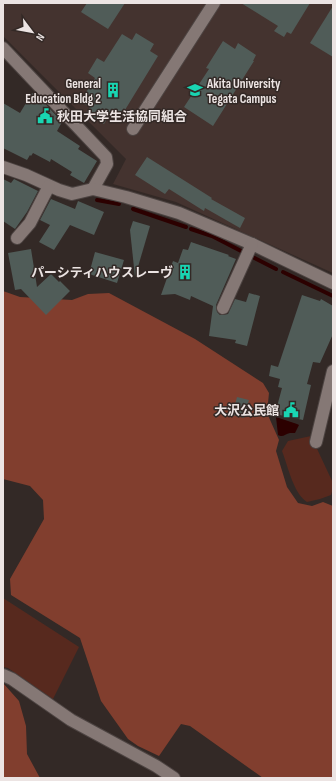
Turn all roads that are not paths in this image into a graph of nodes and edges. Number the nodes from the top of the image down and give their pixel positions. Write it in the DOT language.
graph roads {
  1 [pos="214,3"];
  2 [pos="3,48"];
  3 [pos="133,128"];
  4 [pos="3,166"];
  5 [pos="50,186"];
  6 [pos="93,189"];
  7 [pos="17,238"];
  8 [pos="249,250"];
  9 [pos="333,283"];
  10 [pos="223,308"];
  11 [pos="333,371"];
  12 [pos="316,442"];
  13 [pos="3,675"];
  14 [pos="174,778"];
  1 -- 3 [label="street"];
  2 -- 6 [label="street"];
  4 -- 5 [label="street"];
  5 -- 6 [label="street"];
  5 -- 7 [label="street"];
  6 -- 8 [label="street"];
  8 -- 9 [label="street"];
  8 -- 10 [label="street"];
  11 -- 12 [label="street"];
  13 -- 14 [label="street"];
}
